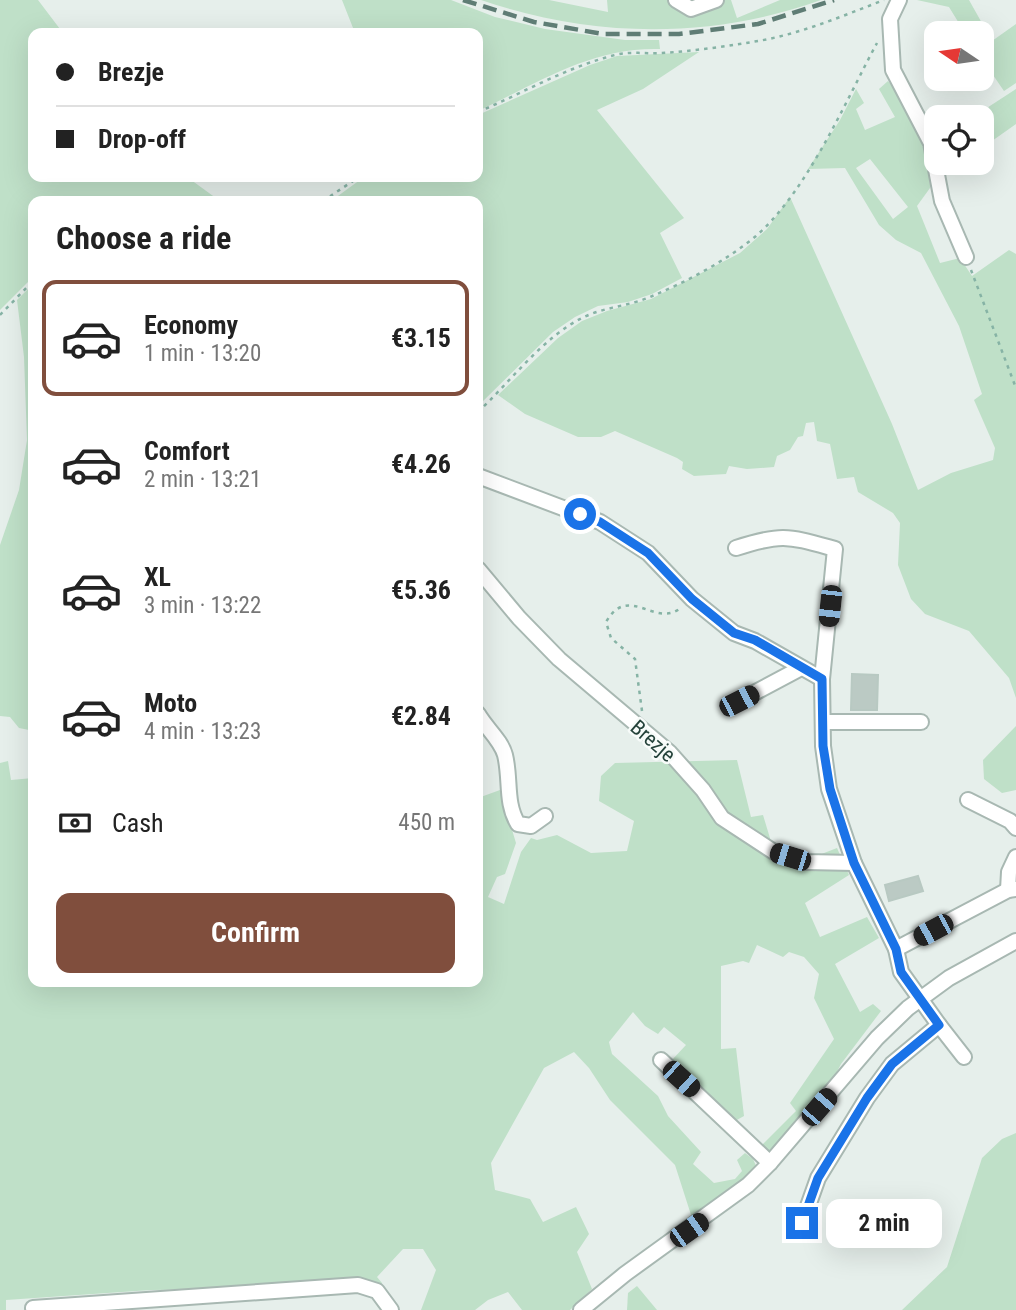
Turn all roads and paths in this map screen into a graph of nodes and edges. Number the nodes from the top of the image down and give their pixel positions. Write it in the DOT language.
graph roads {
  1 [pos="676,0"];
  2 [pos="716,0"];
  3 [pos="884,0"];
  4 [pos="899,0"];
  5 [pos="878,42"];
  6 [pos="483,110"];
  7 [pos="352,182"];
  8 [pos="330,196"];
  9 [pos="966,257"];
  10 [pos="28,286"];
  11 [pos="0,315"];
  12 [pos="1016,388"];
  13 [pos="483,407"];
  14 [pos="483,477"];
  15 [pos="736,548"];
  16 [pos="483,575"];
  17 [pos="692,599"];
  18 [pos="801,668"];
  19 [pos="822,679"];
  20 [pos="739,701"];
  21 [pos="483,721"];
  22 [pos="822,722"];
  23 [pos="921,722"];
  24 [pos="643,732"];
  25 [pos="968,800"];
  26 [pos="545,816"];
  27 [pos="1016,828"];
  28 [pos="1016,857"];
  29 [pos="854,863"];
  30 [pos="1012,890"];
  31 [pos="1016,941"];
  32 [pos="896,949"];
  33 [pos="920,998"];
  34 [pos="939,1025"];
  35 [pos="964,1057"];
  36 [pos="661,1060"];
  37 [pos="770,1163"];
  38 [pos="802,1223"];
  39 [pos="113,1306"];
  40 [pos="33,1308"];
  41 [pos="391,1310"];
  42 [pos="581,1310"];
  1 -- 2 [label="street"];
  3 -- 6 [label="path"];
  4 -- 9 [label="street"];
  5 -- 13 [label="path"];
  7 -- 8 [label="path"];
  9 -- 12 [label="path"];
  10 -- 11 [label="path"];
  14 -- 17 [label="street"];
  15 -- 19 [label="street"];
  16 -- 24 [label="street, Brezje"];
  17 -- 18 [label="street"];
  17 -- 24 [label="path"];
  18 -- 19 [label="street"];
  18 -- 20 [label="street"];
  19 -- 22 [label="street"];
  21 -- 26 [label="street"];
  22 -- 23 [label="street"];
  22 -- 29 [label="street"];
  24 -- 29 [label="street, Brezje"];
  25 -- 27 [label="street"];
  28 -- 30 [label="street"];
  29 -- 32 [label="street"];
  30 -- 32 [label="street"];
  31 -- 33 [label="street"];
  32 -- 33 [label="street"];
  33 -- 34 [label="street"];
  33 -- 37 [label="street"];
  34 -- 35 [label="street"];
  34 -- 38 [label="street"];
  36 -- 37 [label="street"];
  37 -- 42 [label="street"];
  39 -- 40 [label="street"];
  39 -- 41 [label="street"];
}
